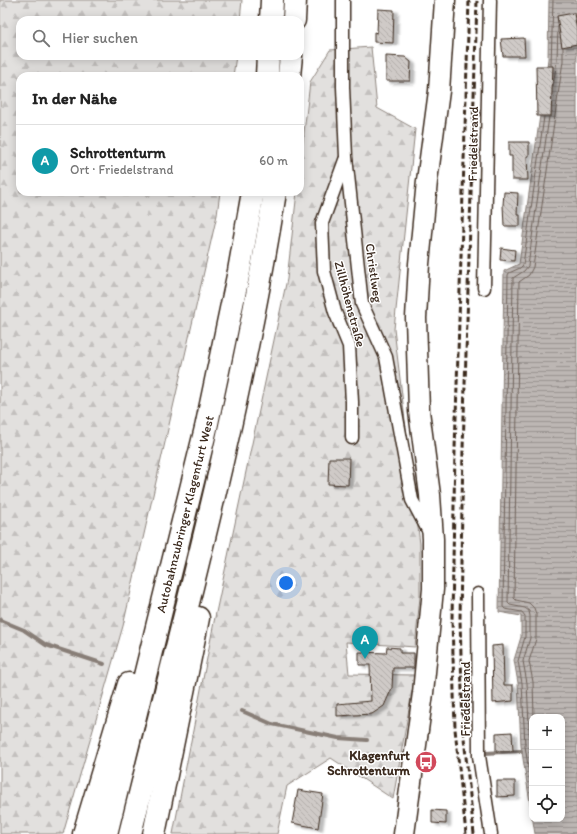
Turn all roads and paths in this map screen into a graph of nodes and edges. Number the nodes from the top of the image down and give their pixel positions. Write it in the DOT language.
graph roads {
  1 [pos="342,0"];
  2 [pos="445,0"];
  3 [pos="490,0"];
  4 [pos="268,60"];
  5 [pos="291,60"];
  6 [pos="267,72"];
  7 [pos="289,72"];
  8 [pos="346,157"];
  9 [pos="252,196"];
  10 [pos="274,196"];
  11 [pos="484,288"];
  12 [pos="352,438"];
  13 [pos="433,539"];
  14 [pos="202,543"];
  15 [pos="478,594"];
  16 [pos="163,602"];
  17 [pos="155,830"];
  18 [pos="84,834"];
  19 [pos="106,834"];
  20 [pos="130,834"];
  21 [pos="404,834"];
  22 [pos="491,834"];
  1 -- 8 [label="street, Christlweg"];
  2 -- 13 [label="main road"];
  3 -- 11 [label="street, Friedelstrand"];
  4 -- 6 [label="highway"];
  5 -- 7 [label="highway"];
  8 -- 12 [label="street, Zillhöhenstraße"];
  8 -- 13 [label="street, Christlweg"];
  9 -- 16 [label="highway, Autobahnzubringer Klagenfurt West"];
  10 -- 14 [label="highway, Autobahnzubringer Klagenfurt West"];
  13 -- 21 [label="main road"];
  14 -- 17 [label="highway"];
  14 -- 20 [label="highway, Autobahnzubringer Klagenfurt West"];
  15 -- 22 [label="street, Friedelstrand"];
  16 -- 18 [label="highway"];
  16 -- 19 [label="highway, Autobahnzubringer Klagenfurt West"];
}
